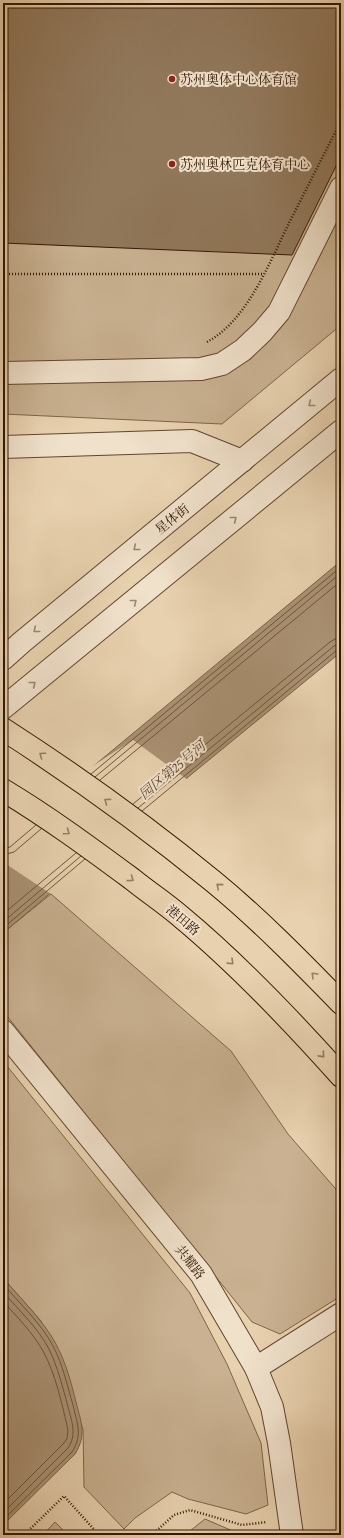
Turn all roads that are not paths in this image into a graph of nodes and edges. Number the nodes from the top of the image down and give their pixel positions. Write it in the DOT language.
graph roads {
  1 [pos="341,188"];
  2 [pos="3,372"];
  3 [pos="341,379"];
  4 [pos="341,431"];
  5 [pos="3,447"];
  6 [pos="242,461"];
  7 [pos="3,659"];
  8 [pos="3,708"];
  9 [pos="3,729"];
  10 [pos="3,790"];
  11 [pos="341,1003"];
  12 [pos="3,1031"];
  13 [pos="341,1076"];
  14 [pos="341,1314"];
  15 [pos="256,1368"];
  16 [pos="291,1528"];
  1 -- 2 [label="street"];
  3 -- 6 [label="street, 星体街, one-way"];
  8 -- 4 [label="street, one-way"];
  5 -- 6 [label="street"];
  6 -- 7 [label="street, 星体街, one-way"];
  11 -- 9 [label="main road, one-way"];
  10 -- 13 [label="main road, 港田路, one-way"];
  12 -- 15 [label="street, 共耀路"];
  14 -- 15 [label="street"];
  15 -- 16 [label="street, 共耀路"];
}
